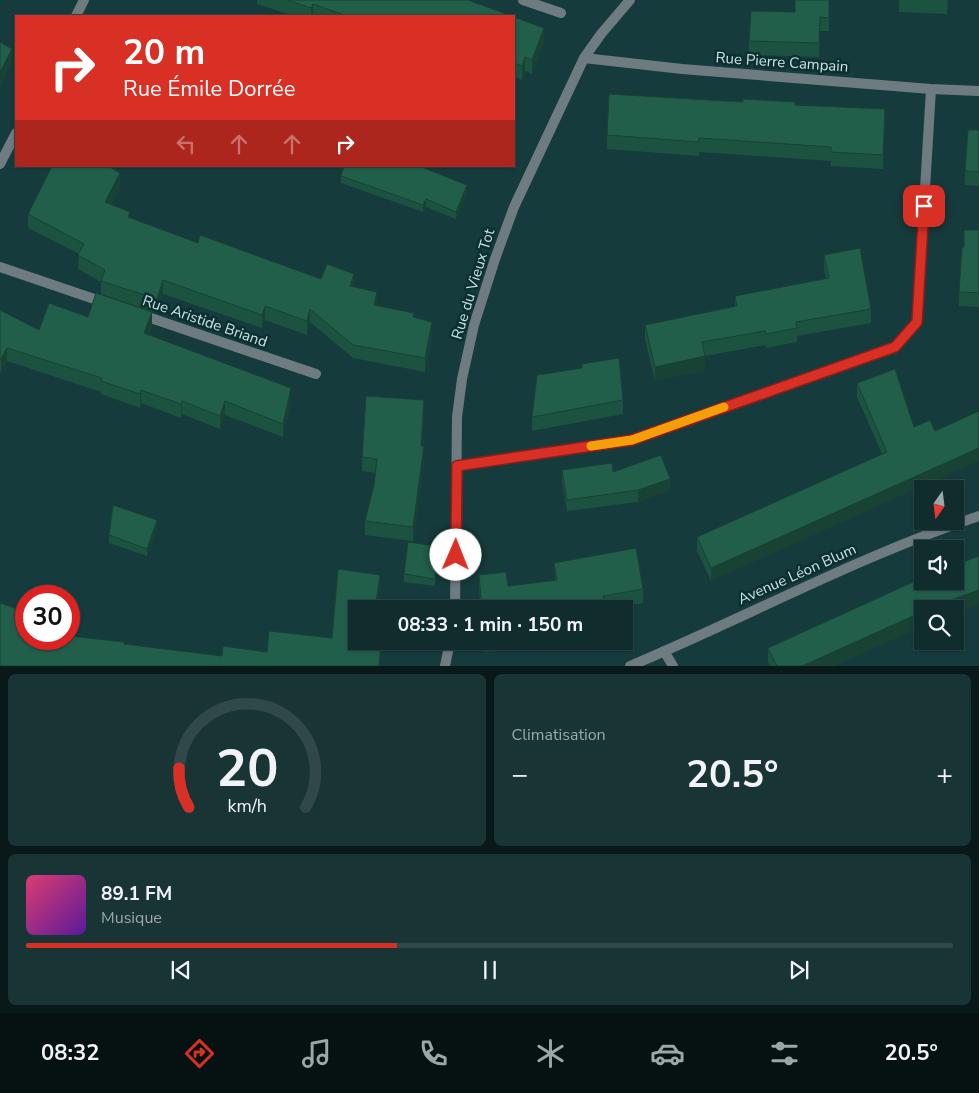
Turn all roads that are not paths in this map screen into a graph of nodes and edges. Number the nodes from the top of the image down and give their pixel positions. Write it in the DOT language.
graph roads {
  1 [pos="84,0"];
  2 [pos="523,0"];
  3 [pos="630,0"];
  4 [pos="561,13"];
  5 [pos="76,15"];
  6 [pos="584,58"];
  7 [pos="931,89"];
  8 [pos="979,91"];
  9 [pos="15,134"];
  10 [pos="0,164"];
  11 [pos="0,267"];
  12 [pos="112,305"];
  13 [pos="130,311"];
  14 [pos="316,374"];
  15 [pos="457,466"];
  16 [pos="979,516"];
  17 [pos="455,600"];
  18 [pos="448,650"];
  19 [pos="664,651"];
  20 [pos="445,666"];
  21 [pos="630,666"];
  22 [pos="673,666"];
  1 -- 5 [label="street"];
  2 -- 4 [label="street"];
  3 -- 6 [label="street, Rue du Vieux Tot"];
  6 -- 7 [label="street, Rue Pierre Campain"];
  6 -- 15 [label="street, Rue du Vieux Tot"];
  7 -- 8 [label="street, Rue Pierre Campain"];
  7 -- 15 [label="street"];
  9 -- 10 [label="street"];
  11 -- 12 [label="street"];
  13 -- 14 [label="street, Rue Aristide Briand"];
  15 -- 17 [label="street, Rue du Vieux Tot"];
  16 -- 19 [label="street, Avenue Léon Blum"];
  18 -- 20 [label="street"];
  19 -- 21 [label="street, Avenue Léon Blum"];
  19 -- 22 [label="street"];
}
